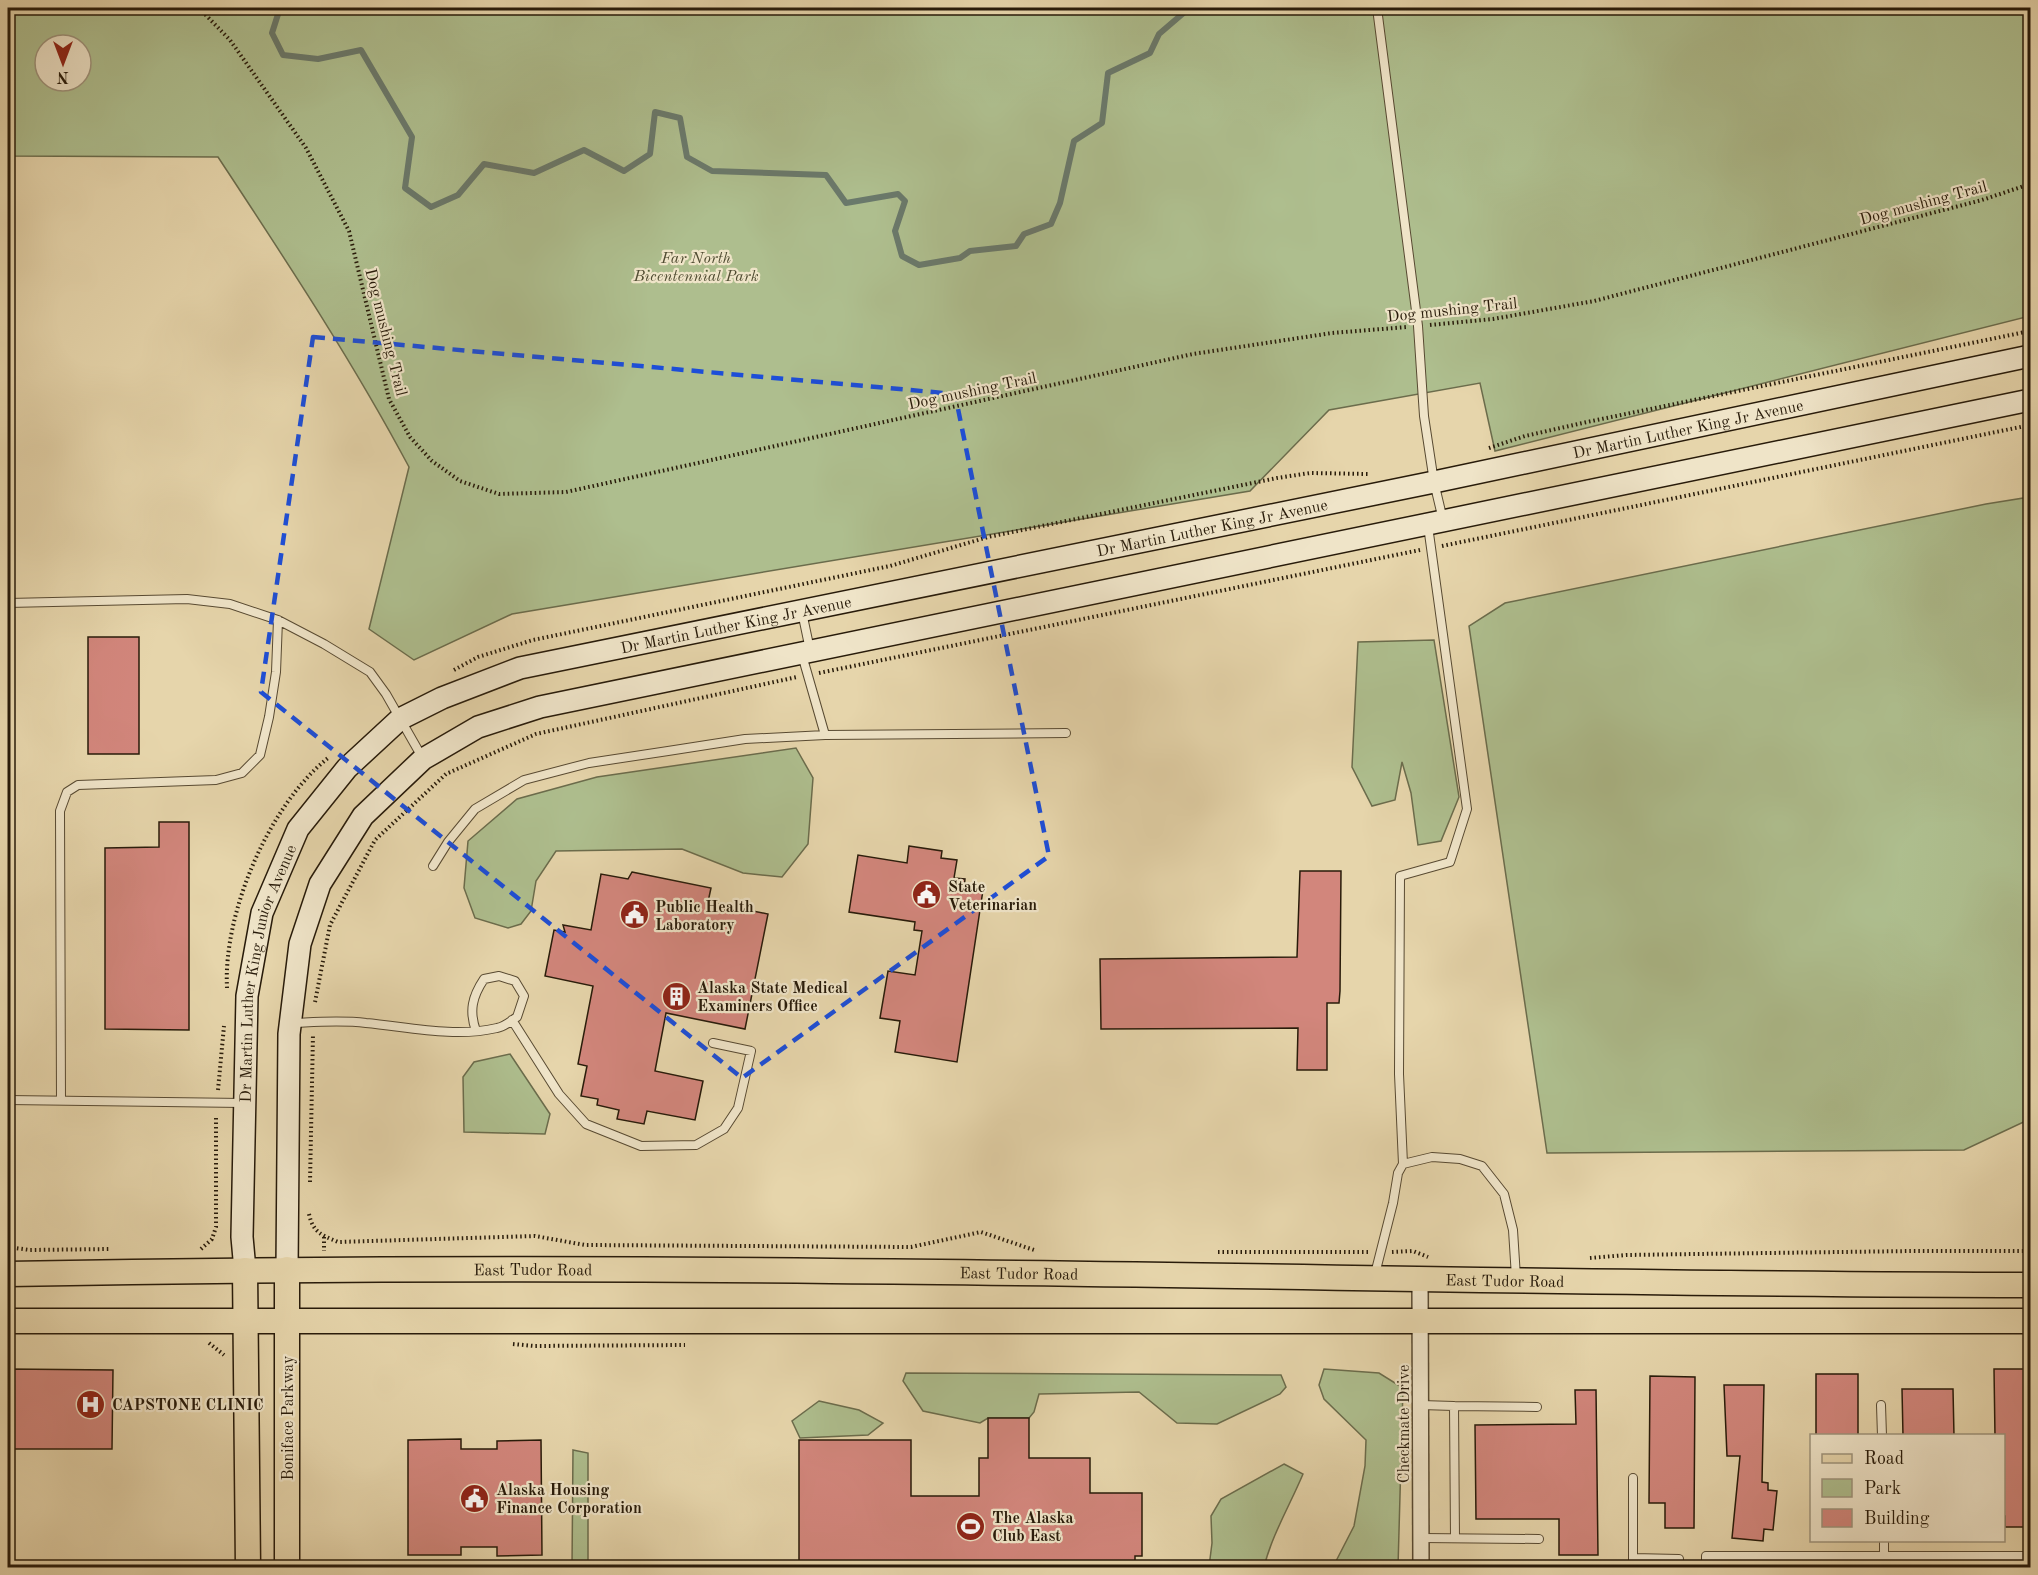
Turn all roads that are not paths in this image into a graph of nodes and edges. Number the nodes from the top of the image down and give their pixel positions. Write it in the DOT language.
graph roads {
  1 [pos="1377,8"];
  2 [pos="2031,356"];
  3 [pos="2031,400"];
  4 [pos="1434,482"];
  5 [pos="1436,523"];
  6 [pos="8,603"];
  7 [pos="802,610"];
  8 [pos="278,620"];
  9 [pos="806,652"];
  10 [pos="400,719"];
  11 [pos="1066,733"];
  12 [pos="825,735"];
  13 [pos="423,759"];
  14 [pos="433,866"];
  15 [pos="512,1020"];
  16 [pos="290,1023"];
  17 [pos="476,1031"];
  18 [pos="713,1043"];
  19 [pos="8,1100"];
  20 [pos="61,1100"];
  21 [pos="246,1103"];
  22 [pos="1403,1164"];
  23 [pos="287,1269"];
  24 [pos="246,1270"];
  25 [pos="8,1274"];
  26 [pos="1374,1280"];
  27 [pos="1420,1280"];
  28 [pos="1516,1281"];
  29 [pos="2031,1285"];
  30 [pos="1421,1320"];
  31 [pos="8,1321"];
  32 [pos="287,1321"];
  33 [pos="2031,1321"];
  34 [pos="246,1322"];
  35 [pos="1421,1405"];
  36 [pos="1881,1405"];
  37 [pos="1454,1406"];
  38 [pos="1537,1407"];
  39 [pos="1882,1434"];
  40 [pos="1633,1478"];
  41 [pos="1422,1538"];
  42 [pos="1455,1538"];
  43 [pos="1539,1539"];
  44 [pos="1884,1542"];
  45 [pos="1884,1556"];
  46 [pos="2031,1556"];
  47 [pos="1633,1558"];
  48 [pos="1680,1559"];
  49 [pos="248,1568"];
  50 [pos="287,1568"];
  51 [pos="1421,1568"];
  52 [pos="1633,1568"];
  53 [pos="1706,1568"];
  54 [pos="1884,1568"];
  1 -- 4 [label="lane"];
  2 -- 4 [label="street, Dr Martin Luther King Jr Avenue"];
  3 -- 5 [label="street"];
  4 -- 5 [label="lane"];
  4 -- 7 [label="street, Dr Martin Luther King Jr Avenue"];
  5 -- 9 [label="street"];
  5 -- 22 [label="lane"];
  6 -- 8 [label="lane"];
  7 -- 9 [label="lane"];
  7 -- 10 [label="street, Dr Martin Luther King Jr Avenue"];
  8 -- 10 [label="lane"];
  8 -- 20 [label="lane"];
  9 -- 12 [label="lane"];
  9 -- 13 [label="street"];
  10 -- 13 [label="lane"];
  10 -- 21 [label="street, Dr Martin Luther King Junior Avenue"];
  11 -- 12 [label="lane"];
  12 -- 14 [label="lane"];
  13 -- 16 [label="street, Dr Martin Luther King Junior Avenue"];
  15 -- 17 [label="lane"];
  15 -- 17 [label="lane"];
  15 -- 18 [label="lane"];
  16 -- 17 [label="lane"];
  16 -- 23 [label="street, Dr Martin Luther King Junior Avenue"];
  19 -- 20 [label="lane"];
  20 -- 21 [label="lane"];
  21 -- 24 [label="street, Dr Martin Luther King Junior Avenue"];
  22 -- 26 [label="lane"];
  22 -- 28 [label="lane"];
  23 -- 24 [label="main road, East Tudor Road"];
  23 -- 26 [label="main road, East Tudor Road"];
  23 -- 32 [label="main road, Boniface Parkway"];
  24 -- 25 [label="main road, East Tudor Road"];
  24 -- 34 [label="main road"];
  26 -- 27 [label="main road, East Tudor Road"];
  27 -- 28 [label="main road, East Tudor Road"];
  27 -- 30 [label="street, Checkmate Drive"];
  28 -- 29 [label="main road, East Tudor Road"];
  30 -- 32 [label="main road"];
  30 -- 33 [label="main road"];
  30 -- 35 [label="street, Checkmate Drive"];
  31 -- 34 [label="main road"];
  32 -- 34 [label="main road"];
  32 -- 50 [label="main road, Boniface Parkway"];
  34 -- 49 [label="main road"];
  35 -- 37 [label="lane"];
  35 -- 41 [label="street, Checkmate Drive"];
  36 -- 39 [label="lane"];
  37 -- 38 [label="lane"];
  37 -- 42 [label="lane"];
  40 -- 47 [label="lane"];
  41 -- 42 [label="lane"];
  41 -- 51 [label="street, Checkmate Drive"];
  42 -- 43 [label="lane"];
  44 -- 45 [label="lane"];
  45 -- 46 [label="lane"];
  45 -- 53 [label="lane"];
  45 -- 54 [label="lane"];
  47 -- 48 [label="lane"];
  47 -- 52 [label="lane"];
}
